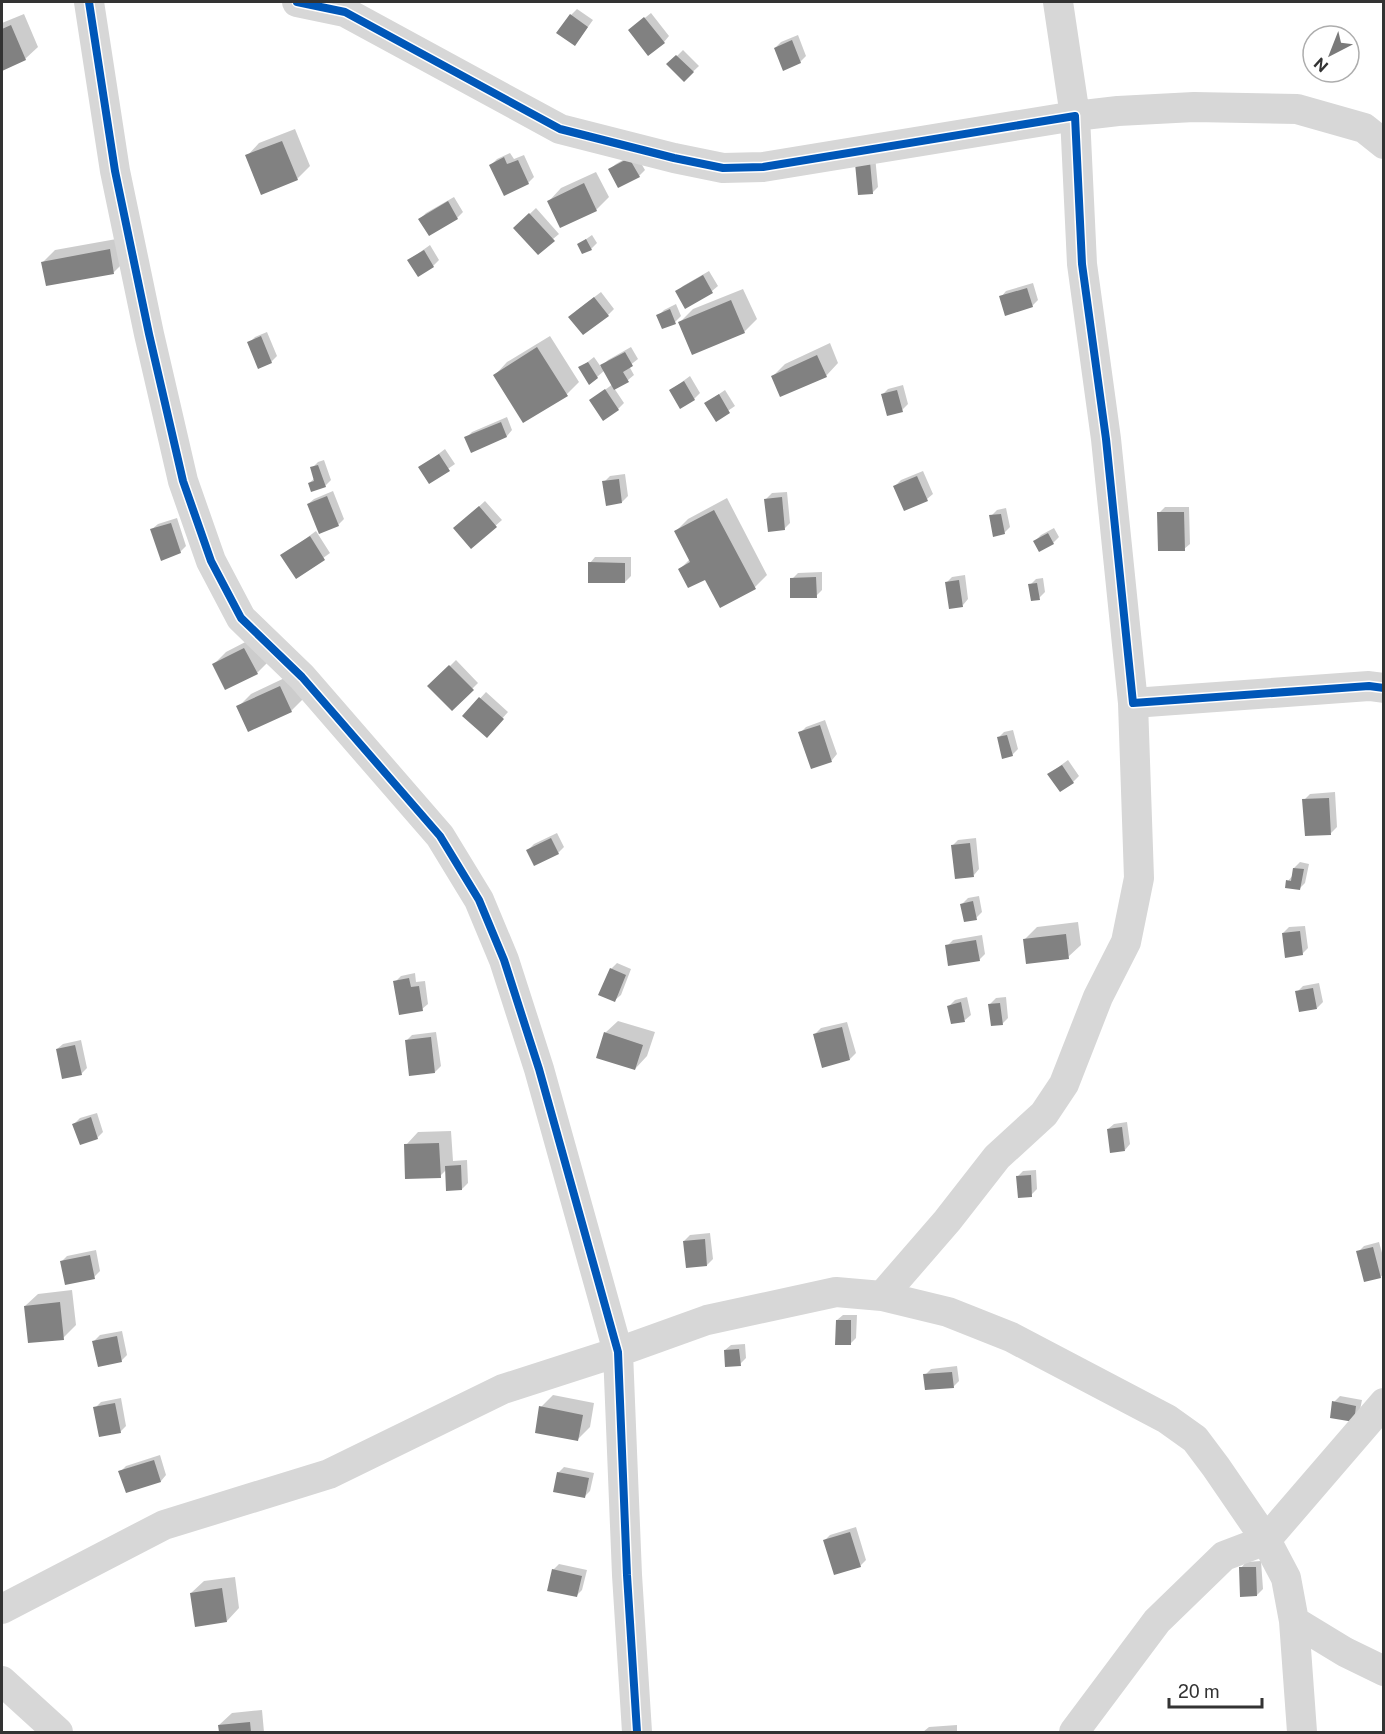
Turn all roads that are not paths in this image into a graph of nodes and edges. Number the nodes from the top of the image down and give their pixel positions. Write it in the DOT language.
graph roads {
  1 [pos="89,2"];
  2 [pos="297,2"];
  3 [pos="1058,2"];
  4 [pos="1075,116"];
  5 [pos="1383,144"];
  6 [pos="1383,688"];
  7 [pos="1133,703"];
  8 [pos="882,1296"];
  9 [pos="618,1352"];
  10 [pos="1383,1403"];
  11 [pos="1266,1540"];
  12 [pos="2,1610"];
  13 [pos="1294,1621"];
  14 [pos="1383,1671"];
  15 [pos="2,1681"];
  16 [pos="58,1732"];
  17 [pos="637,1732"];
  18 [pos="1074,1732"];
  19 [pos="1302,1732"];
  1 -- 9 [label="street"];
  2 -- 4 [label="street"];
  3 -- 4 [label="street"];
  4 -- 5 [label="street"];
  4 -- 7 [label="street"];
  6 -- 7 [label="street"];
  7 -- 8 [label="street"];
  8 -- 9 [label="street"];
  8 -- 11 [label="street"];
  9 -- 12 [label="street"];
  9 -- 17 [label="street"];
  10 -- 11 [label="street"];
  11 -- 13 [label="street"];
  11 -- 18 [label="street"];
  13 -- 14 [label="street"];
  13 -- 19 [label="street"];
  15 -- 16 [label="street"];
}
